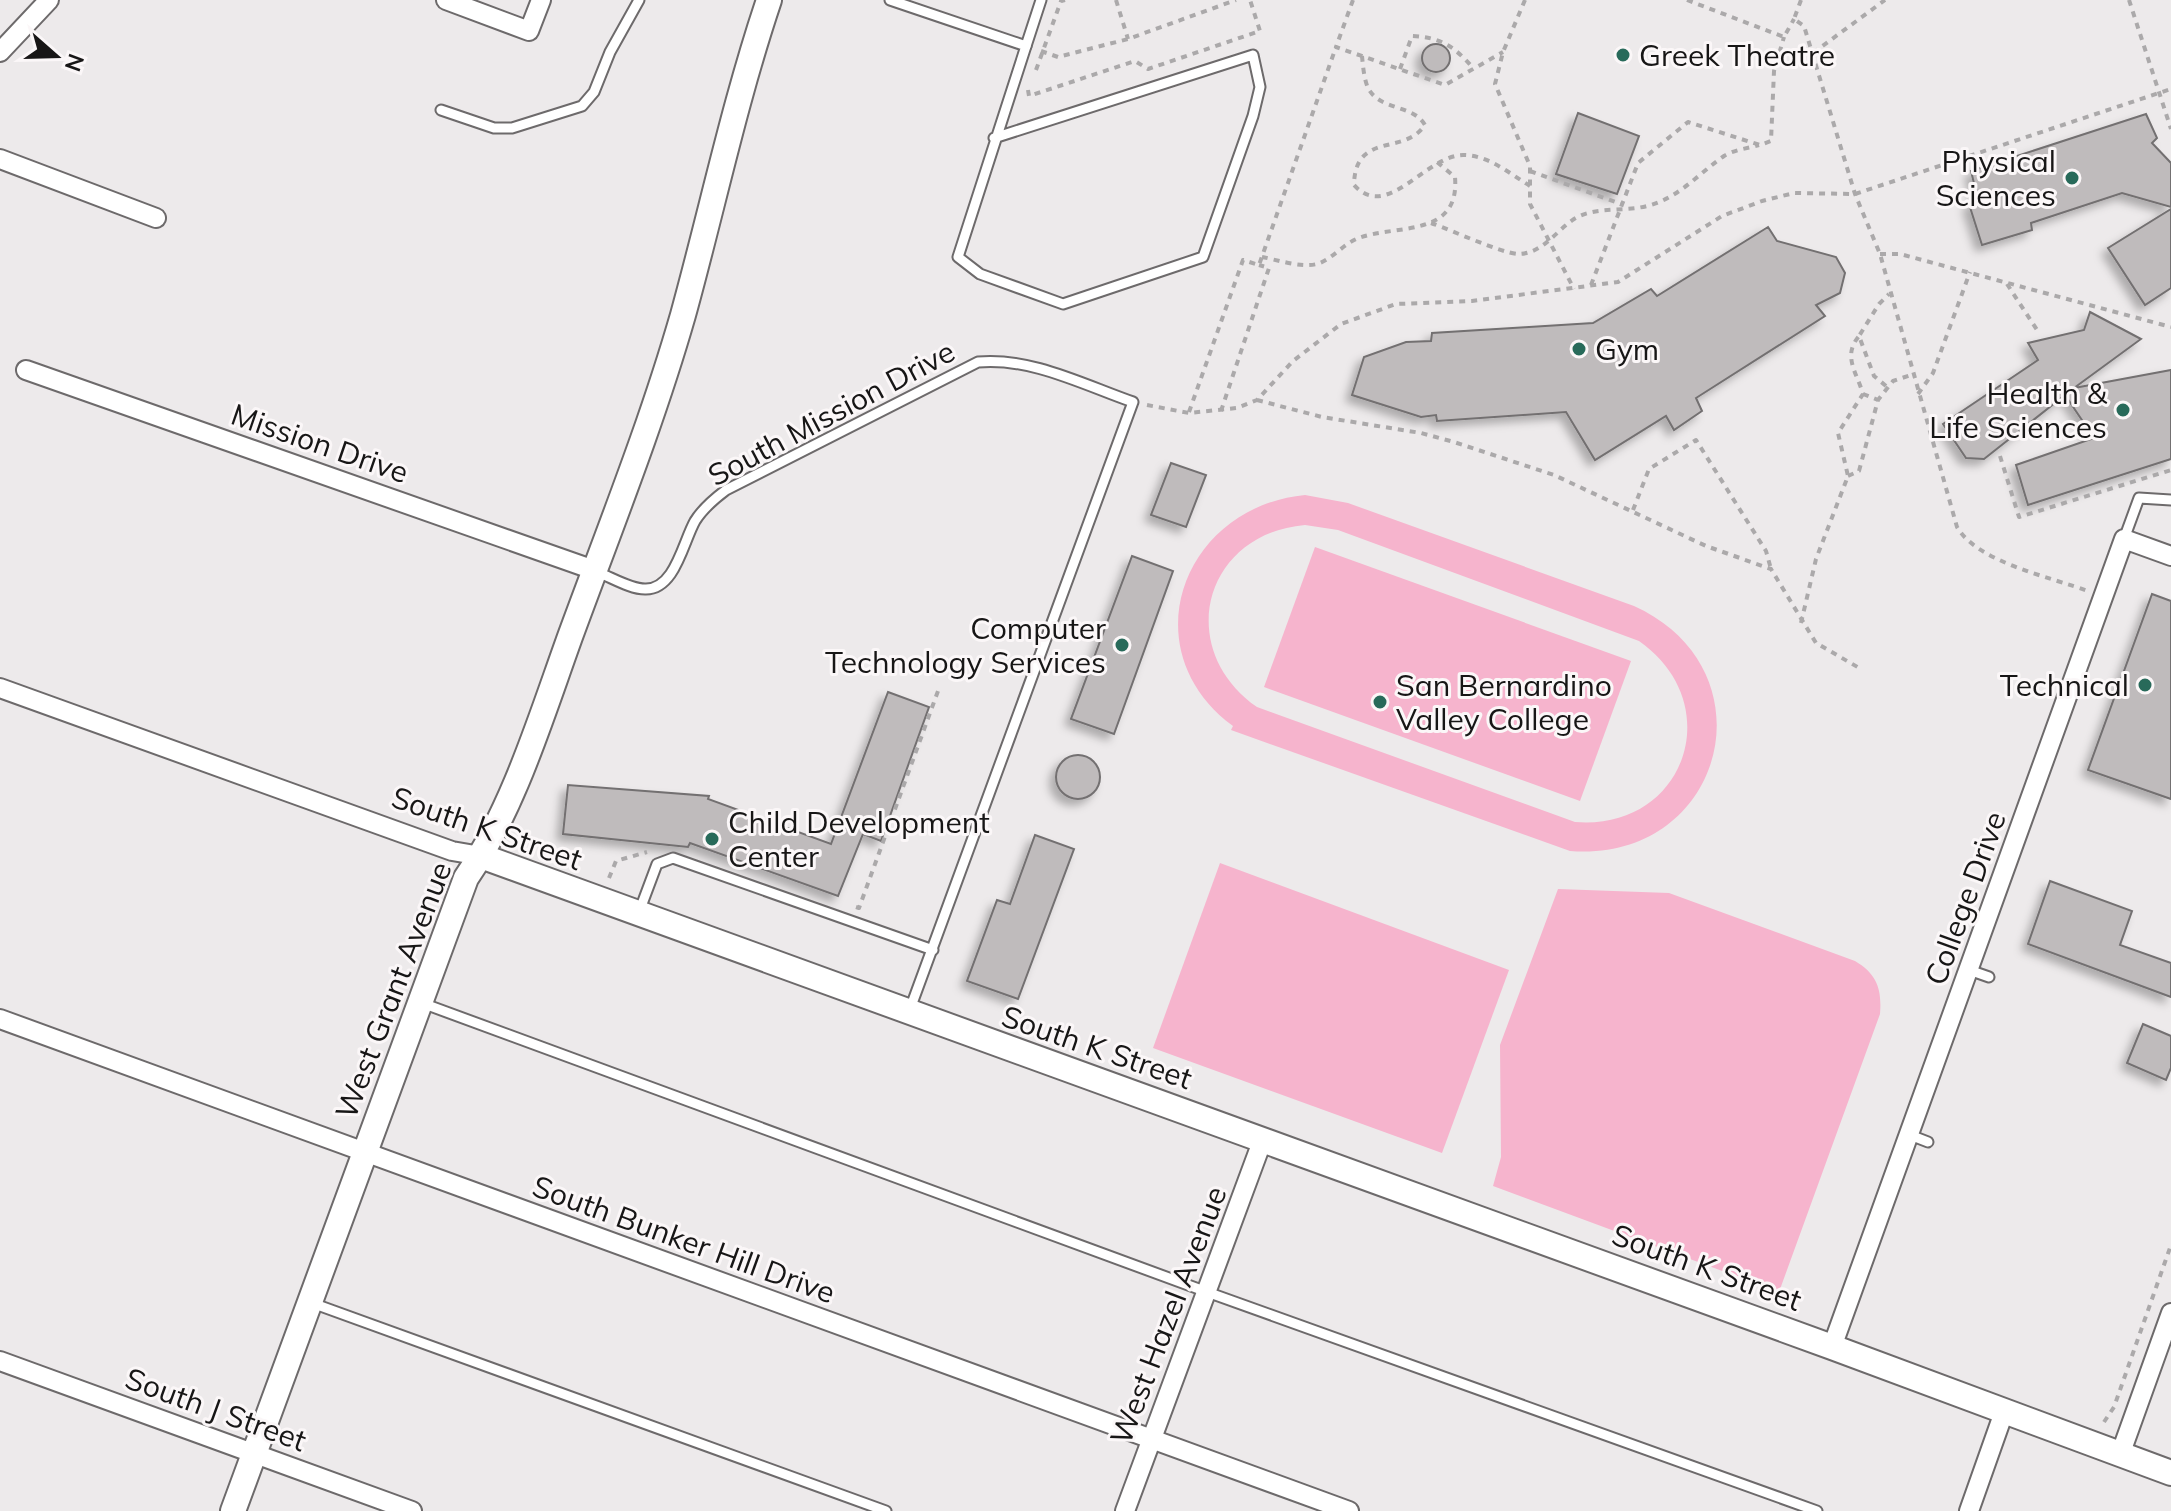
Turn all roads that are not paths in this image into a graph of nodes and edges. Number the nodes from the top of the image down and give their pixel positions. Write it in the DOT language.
graph roads {
  1 [pos="49,0"];
  2 [pos="446,0"];
  3 [pos="541,0"];
  4 [pos="639,0"];
  5 [pos="769,0"];
  6 [pos="890,0"];
  7 [pos="1041,0"];
  8 [pos="1026,46"];
  9 [pos="0,52"];
  10 [pos="441,110"];
  11 [pos="994,138"];
  12 [pos="0,159"];
  13 [pos="156,218"];
  14 [pos="26,370"];
  15 [pos="2171,500"];
  16 [pos="2124,539"];
  17 [pos="2171,556"];
  18 [pos="594,570"];
  19 [pos="0,688"];
  20 [pos="481,856"];
  21 [pos="638,914"];
  22 [pos="933,950"];
  23 [pos="1969,970"];
  24 [pos="1989,977"];
  25 [pos="420,1002"];
  26 [pos="909,1014"];
  27 [pos="0,1019"];
  28 [pos="1910,1135"];
  29 [pos="1263,1139"];
  30 [pos="1928,1142"];
  31 [pos="364,1153"];
  32 [pos="1207,1292"];
  33 [pos="309,1302"];
  34 [pos="2171,1313"];
  35 [pos="1832,1347"];
  36 [pos="0,1361"];
  37 [pos="2004,1412"];
  38 [pos="1150,1440"];
  39 [pos="255,1453"];
  40 [pos="2120,1455"];
  41 [pos="2171,1473"];
  42 [pos="233,1511"];
  43 [pos="412,1511"];
  44 [pos="886,1511"];
  45 [pos="1125,1511"];
  46 [pos="1349,1511"];
  47 [pos="1817,1511"];
  48 [pos="1969,1511"];
  1 -- 9 [label="street"];
  2 -- 3 [label="street"];
  4 -- 10 [label="lane"];
  5 -- 18 [label="street, West Grant Avenue"];
  6 -- 8 [label="lane"];
  7 -- 8 [label="lane"];
  8 -- 11 [label="lane"];
  11 -- 11 [label="lane"];
  12 -- 13 [label="street"];
  14 -- 18 [label="street, Mission Drive"];
  15 -- 16 [label="lane, College Drive"];
  16 -- 17 [label="street"];
  16 -- 23 [label="street, College Drive"];
  18 -- 20 [label="street, West Grant Avenue"];
  18 -- 22 [label="lane, South Mission Drive"];
  19 -- 20 [label="street, South K Street"];
  20 -- 21 [label="street, South K Street"];
  20 -- 25 [label="street, West Grant Avenue"];
  21 -- 22 [label="lane"];
  21 -- 26 [label="street, South K Street"];
  22 -- 26 [label="lane"];
  23 -- 24 [label="lane"];
  23 -- 28 [label="street, College Drive"];
  25 -- 31 [label="street, West Grant Avenue"];
  25 -- 32 [label="lane"];
  26 -- 29 [label="street, South K Street"];
  27 -- 31 [label="street, South Bunker Hill Drive"];
  28 -- 30 [label="lane"];
  28 -- 35 [label="street, College Drive"];
  29 -- 32 [label="street, West Hazel Avenue"];
  29 -- 35 [label="street, South K Street"];
  31 -- 33 [label="street, West Grant Avenue"];
  31 -- 38 [label="street, South Bunker Hill Drive"];
  32 -- 38 [label="street, West Hazel Avenue"];
  32 -- 47 [label="lane"];
  33 -- 39 [label="street, West Grant Avenue"];
  33 -- 44 [label="lane"];
  34 -- 40 [label="street"];
  35 -- 37 [label="street, South K Street"];
  36 -- 39 [label="street, South J Street"];
  37 -- 40 [label="street, South K Street"];
  37 -- 48 [label="street"];
  38 -- 45 [label="street, West Hazel Avenue"];
  38 -- 46 [label="street, South Bunker Hill Drive"];
  39 -- 42 [label="street, West Grant Avenue"];
  39 -- 43 [label="street, South J Street"];
  40 -- 41 [label="street, South K Street"];
}
